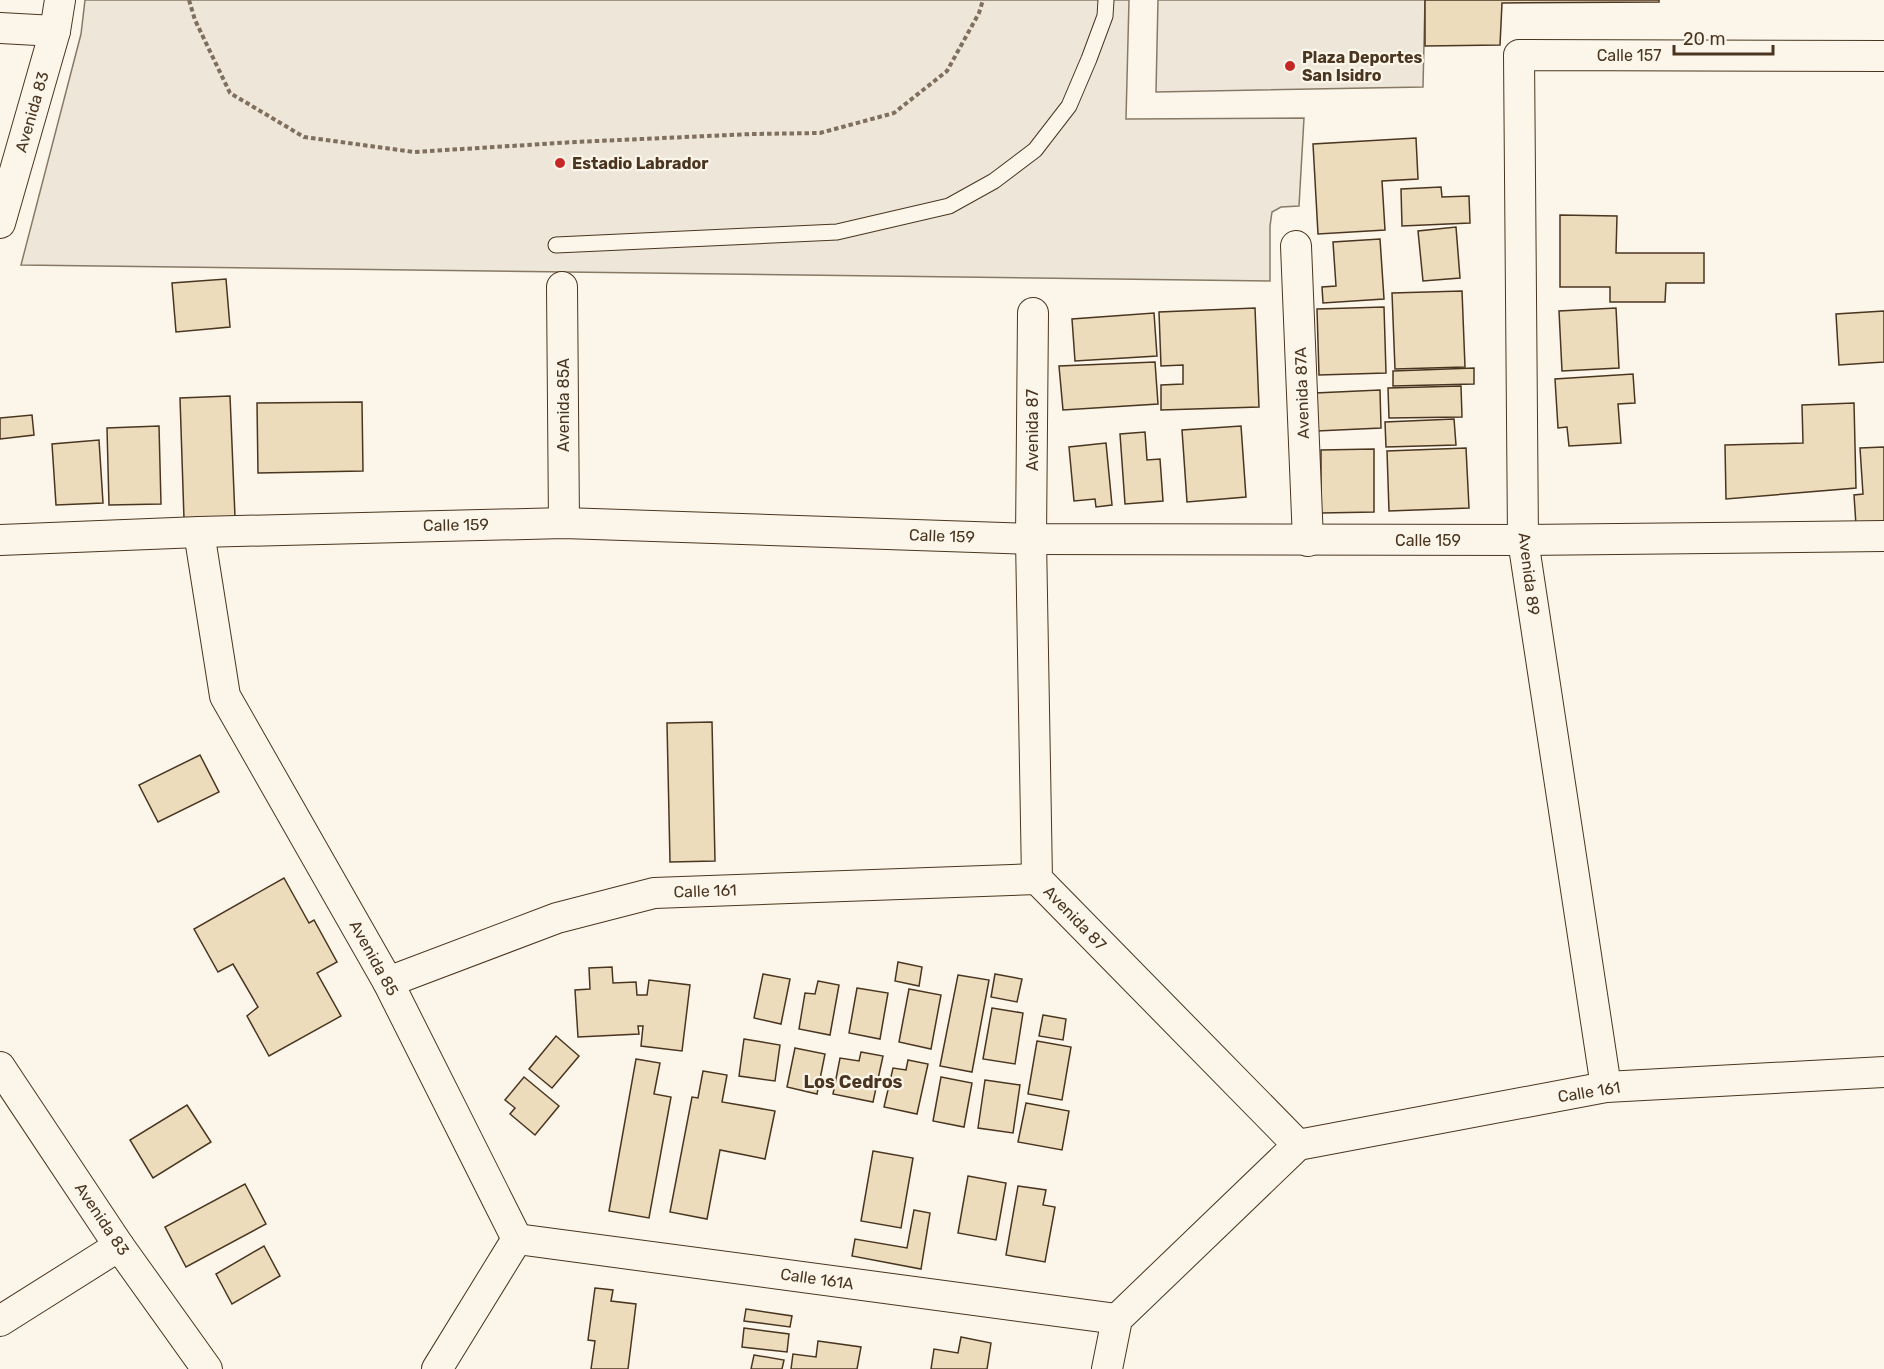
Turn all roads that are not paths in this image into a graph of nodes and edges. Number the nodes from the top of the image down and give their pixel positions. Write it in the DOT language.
graph roads {
  1 [pos="60,0"];
  2 [pos="1106,0"];
  3 [pos="0,28"];
  4 [pos="55,31"];
  5 [pos="1519,55"];
  6 [pos="1884,56"];
  7 [pos="0,223"];
  8 [pos="556,245"];
  9 [pos="1296,246"];
  10 [pos="562,287"];
  11 [pos="1033,313"];
  12 [pos="564,523"];
  13 [pos="199,532"];
  14 [pos="1884,536"];
  15 [pos="1031,539"];
  16 [pos="0,540"];
  17 [pos="1308,540"];
  18 [pos="1523,540"];
  19 [pos="1037,879"];
  20 [pos="388,982"];
  21 [pos="0,1067"];
  22 [pos="1884,1072"];
  23 [pos="1606,1087"];
  24 [pos="1298,1145"];
  25 [pos="517,1239"];
  26 [pos="119,1246"];
  27 [pos="1117,1319"];
  28 [pos="0,1322"];
  29 [pos="207,1369"];
  30 [pos="437,1369"];
  31 [pos="1107,1369"];
  1 -- 4 [label="street, Avenida 83"];
  2 -- 8 [label="lane"];
  3 -- 4 [label="street"];
  4 -- 7 [label="street, Avenida 83"];
  5 -- 6 [label="street, Calle 157"];
  5 -- 18 [label="street, Avenida 89"];
  9 -- 17 [label="street, Avenida 87A"];
  10 -- 12 [label="street, Avenida 85A"];
  11 -- 15 [label="street, Avenida 87"];
  12 -- 13 [label="street, Calle 159"];
  12 -- 15 [label="street, Calle 159"];
  13 -- 16 [label="street, Calle 159"];
  13 -- 20 [label="street, Avenida 85"];
  14 -- 18 [label="street, Calle 159"];
  15 -- 17 [label="street, Calle 159"];
  15 -- 19 [label="street, Avenida 87"];
  17 -- 18 [label="street, Calle 159"];
  18 -- 23 [label="street, Avenida 89"];
  19 -- 20 [label="street, Calle 161"];
  19 -- 24 [label="street, Avenida 87"];
  20 -- 25 [label="street, Avenida 85"];
  21 -- 26 [label="street, Avenida 83"];
  22 -- 23 [label="street, Calle 161"];
  23 -- 24 [label="street, Calle 161"];
  24 -- 27 [label="street"];
  25 -- 27 [label="street, Calle 161A"];
  25 -- 30 [label="street"];
  26 -- 28 [label="street"];
  26 -- 29 [label="street, Avenida 83"];
  27 -- 31 [label="street"];
}
